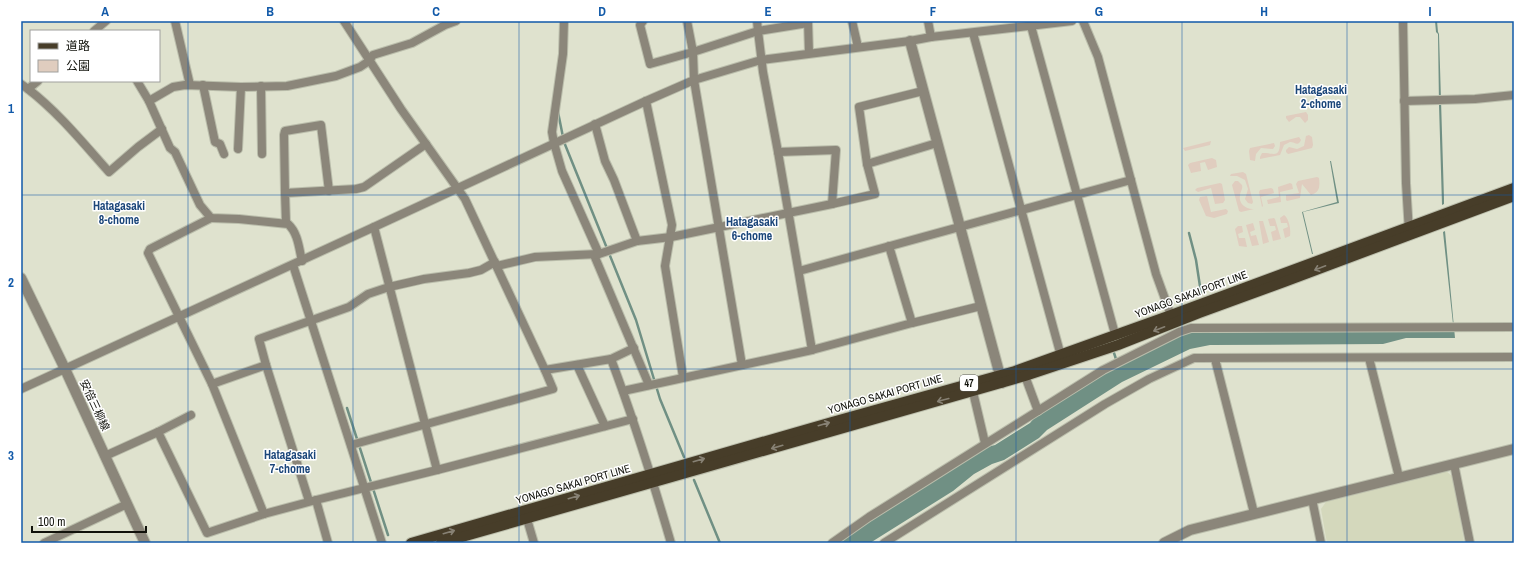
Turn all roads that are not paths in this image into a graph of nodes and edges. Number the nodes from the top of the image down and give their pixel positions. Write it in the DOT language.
graph roads {
  1 [pos="175,21"];
  2 [pos="344,21"];
  3 [pos="456,21"];
  4 [pos="564,21"];
  5 [pos="643,21"];
  6 [pos="687,21"];
  7 [pos="757,21"];
  8 [pos="852,21"];
  9 [pos="928,21"];
  10 [pos="1072,21"];
  11 [pos="1083,21"];
  12 [pos="1402,21"];
  13 [pos="103,22"];
  14 [pos="808,22"];
  15 [pos="1031,26"];
  16 [pos="95,30"];
  17 [pos="758,31"];
  18 [pos="973,33"];
  19 [pos="931,37"];
  20 [pos="910,41"];
  21 [pos="858,47"];
  22 [pos="693,52"];
  23 [pos="809,53"];
  24 [pos="761,60"];
  25 [pos="369,61"];
  26 [pos="694,80"];
  27 [pos="37,82"];
  28 [pos="138,82"];
  29 [pos="21,84"];
  30 [pos="190,85"];
  31 [pos="203,85"];
  32 [pos="261,86"];
  33 [pos="241,87"];
  34 [pos="28,89"];
  35 [pos="923,91"];
  36 [pos="1514,95"];
  37 [pos="149,101"];
  38 [pos="646,101"];
  39 [pos="1404,101"];
  40 [pos="595,124"];
  41 [pos="162,129"];
  42 [pos="554,143"];
  43 [pos="937,143"];
  44 [pos="426,144"];
  45 [pos="238,149"];
  46 [pos="778,152"];
  47 [pos="224,154"];
  48 [pos="262,154"];
  49 [pos="867,164"];
  50 [pos="1131,180"];
  51 [pos="457,188"];
  52 [pos="1514,188"];
  53 [pos="329,191"];
  54 [pos="285,193"];
  55 [pos="1077,194"];
  56 [pos="1514,196"];
  57 [pos="832,204"];
  58 [pos="1020,209"];
  59 [pos="787,212"];
  60 [pos="211,218"];
  61 [pos="286,223"];
  62 [pos="720,226"];
  63 [pos="959,227"];
  64 [pos="374,228"];
  65 [pos="1409,231"];
  66 [pos="672,236"];
  67 [pos="637,242"];
  68 [pos="889,246"];
  69 [pos="596,255"];
  70 [pos="302,261"];
  71 [pos="496,264"];
  72 [pos="293,265"];
  73 [pos="799,271"];
  74 [pos="21,278"];
  75 [pos="389,287"];
  76 [pos="981,306"];
  77 [pos="180,316"];
  78 [pos="1172,319"];
  79 [pos="312,320"];
  80 [pos="912,324"];
  81 [pos="1514,327"];
  82 [pos="1115,334"];
  83 [pos="634,348"];
  84 [pos="812,350"];
  85 [pos="1061,356"];
  86 [pos="1514,357"];
  87 [pos="1369,358"];
  88 [pos="1215,359"];
  89 [pos="611,360"];
  90 [pos="266,365"];
  91 [pos="577,365"];
  92 [pos="742,365"];
  93 [pos="65,369"];
  94 [pos="545,370"];
  95 [pos="1025,376"];
  96 [pos="683,377"];
  97 [pos="1001,379"];
  98 [pos="212,384"];
  99 [pos="649,385"];
  100 [pos="21,389"];
  101 [pos="623,391"];
  102 [pos="973,392"];
  103 [pos="1038,410"];
  104 [pos="191,416"];
  105 [pos="633,419"];
  106 [pos="426,424"];
  107 [pos="605,426"];
  108 [pos="158,432"];
  109 [pos="985,444"];
  110 [pos="351,445"];
  111 [pos="1514,449"];
  112 [pos="105,456"];
  113 [pos="1454,464"];
  114 [pos="437,470"];
  115 [pos="1399,477"];
  116 [pos="652,478"];
  117 [pos="364,488"];
  118 [pos="1312,499"];
  119 [pos="312,501"];
  120 [pos="127,504"];
  121 [pos="1254,513"];
  122 [pos="264,514"];
  123 [pos="527,519"];
  124 [pos="44,543"];
  125 [pos="145,543"];
  126 [pos="328,543"];
  127 [pos="382,543"];
  128 [pos="412,543"];
  129 [pos="442,543"];
  130 [pos="534,543"];
  131 [pos="670,543"];
  132 [pos="832,543"];
  133 [pos="884,543"];
  134 [pos="1164,543"];
  135 [pos="1321,543"];
  136 [pos="1470,543"];
  1 -- 30 [label="street"];
  2 -- 25 [label="street"];
  3 -- 25 [label="street"];
  4 -- 42 [label="street"];
  5 -- 22 [label="street"];
  6 -- 22 [label="street"];
  7 -- 17 [label="street"];
  8 -- 21 [label="street"];
  9 -- 19 [label="street"];
  10 -- 15 [label="street"];
  11 -- 50 [label="street"];
  12 -- 39 [label="street"];
  13 -- 16 [label="street"];
  14 -- 17 [label="street"];
  14 -- 23 [label="street"];
  15 -- 18 [label="street"];
  15 -- 55 [label="street"];
  17 -- 22 [label="street"];
  17 -- 24 [label="street"];
  18 -- 19 [label="street"];
  18 -- 58 [label="street"];
  19 -- 20 [label="street"];
  20 -- 21 [label="street"];
  20 -- 35 [label="street"];
  21 -- 23 [label="street"];
  22 -- 26 [label="street"];
  23 -- 24 [label="street"];
  24 -- 26 [label="street"];
  24 -- 46 [label="street"];
  25 -- 32 [label="street"];
  25 -- 44 [label="street"];
  26 -- 38 [label="street"];
  26 -- 62 [label="street"];
  27 -- 34 [label="street"];
  28 -- 37 [label="street"];
  29 -- 34 [label="street"];
  30 -- 31 [label="street"];
  30 -- 37 [label="street"];
  31 -- 33 [label="street"];
  31 -- 47 [label="street"];
  32 -- 33 [label="street"];
  32 -- 48 [label="street"];
  33 -- 45 [label="street"];
  34 -- 41 [label="street"];
  35 -- 43 [label="street"];
  35 -- 49 [label="street"];
  36 -- 39 [label="street"];
  37 -- 41 [label="street"];
  38 -- 40 [label="street"];
  38 -- 66 [label="street"];
  39 -- 65 [label="street"];
  40 -- 42 [label="street"];
  40 -- 67 [label="street"];
  41 -- 60 [label="street"];
  42 -- 51 [label="street"];
  42 -- 69 [label="street"];
  43 -- 49 [label="street"];
  43 -- 63 [label="street"];
  44 -- 51 [label="street"];
  44 -- 53 [label="street"];
  46 -- 57 [label="street"];
  46 -- 59 [label="street"];
  49 -- 57 [label="street"];
  50 -- 55 [label="street"];
  50 -- 78 [label="street"];
  51 -- 64 [label="street"];
  51 -- 71 [label="street"];
  52 -- 65 [label="main road, YONAGO SAKAI PORT LINE / 47"];
  53 -- 54 [label="street"];
  53 -- 54 [label="street"];
  54 -- 61 [label="street"];
  55 -- 58 [label="street"];
  55 -- 82 [label="street"];
  56 -- 65 [label="main road, YONAGO SAKAI PORT LINE / 47"];
  57 -- 59 [label="street"];
  58 -- 63 [label="street"];
  58 -- 85 [label="street"];
  59 -- 62 [label="street"];
  59 -- 73 [label="street"];
  60 -- 61 [label="street"];
  60 -- 77 [label="street"];
  61 -- 70 [label="street"];
  62 -- 66 [label="street"];
  62 -- 92 [label="street"];
  63 -- 68 [label="street"];
  63 -- 76 [label="street"];
  64 -- 70 [label="street"];
  64 -- 75 [label="street"];
  65 -- 78 [label="main road, YONAGO SAKAI PORT LINE / 47"];
  66 -- 67 [label="street"];
  66 -- 96 [label="street"];
  67 -- 69 [label="street"];
  68 -- 73 [label="street"];
  68 -- 80 [label="street"];
  69 -- 71 [label="street"];
  69 -- 83 [label="street"];
  70 -- 72 [label="street"];
  71 -- 75 [label="street"];
  71 -- 94 [label="street"];
  72 -- 77 [label="street"];
  72 -- 79 [label="street"];
  73 -- 84 [label="street"];
  74 -- 93 [label="street, 安倍三柳線"];
  75 -- 79 [label="street"];
  75 -- 106 [label="street"];
  76 -- 80 [label="street"];
  76 -- 97 [label="street"];
  77 -- 93 [label="street"];
  77 -- 98 [label="street"];
  78 -- 82 [label="main road, YONAGO SAKAI PORT LINE / 47"];
  78 -- 95 [label="main road, YONAGO SAKAI PORT LINE / 47, one-way"];
  79 -- 90 [label="street"];
  79 -- 110 [label="street"];
  80 -- 84 [label="street"];
  81 -- 103 [label="street"];
  82 -- 85 [label="main road, YONAGO SAKAI PORT LINE / 47"];
  83 -- 89 [label="street"];
  83 -- 99 [label="street"];
  84 -- 92 [label="street"];
  85 -- 97 [label="main road, YONAGO SAKAI PORT LINE / 47"];
  86 -- 87 [label="street"];
  87 -- 88 [label="street"];
  87 -- 115 [label="street"];
  88 -- 121 [label="street"];
  88 -- 133 [label="street"];
  89 -- 91 [label="street"];
  89 -- 101 [label="street"];
  90 -- 98 [label="street"];
  90 -- 119 [label="street"];
  91 -- 94 [label="street"];
  91 -- 107 [label="street"];
  92 -- 96 [label="street"];
  93 -- 100 [label="street"];
  93 -- 112 [label="street, 安倍三柳線"];
  94 -- 106 [label="street"];
  95 -- 97 [label="main road, YONAGO SAKAI PORT LINE / 47"];
  95 -- 103 [label="street"];
  96 -- 99 [label="street"];
  97 -- 102 [label="main road, YONAGO SAKAI PORT LINE / 47"];
  116 -- 97 [label="main road, YONAGO SAKAI PORT LINE / 47, one-way"];
  98 -- 122 [label="street"];
  99 -- 101 [label="street"];
  101 -- 105 [label="street"];
  102 -- 109 [label="street"];
  102 -- 116 [label="main road, YONAGO SAKAI PORT LINE / 47, one-way"];
  103 -- 109 [label="street"];
  104 -- 108 [label="street"];
  105 -- 107 [label="street"];
  105 -- 116 [label="street"];
  106 -- 110 [label="street"];
  106 -- 114 [label="street"];
  107 -- 114 [label="street"];
  108 -- 112 [label="street"];
  108 -- 122 [label="street"];
  109 -- 132 [label="street"];
  110 -- 117 [label="street"];
  111 -- 113 [label="street"];
  112 -- 120 [label="street, 安倍三柳線"];
  113 -- 115 [label="street"];
  113 -- 136 [label="street"];
  114 -- 117 [label="street"];
  115 -- 118 [label="street"];
  116 -- 123 [label="main road, YONAGO SAKAI PORT LINE / 47"];
  128 -- 116 [label="main road, YONAGO SAKAI PORT LINE / 47, one-way"];
  116 -- 131 [label="street"];
  117 -- 119 [label="street"];
  117 -- 127 [label="street"];
  118 -- 121 [label="street"];
  118 -- 135 [label="street"];
  119 -- 122 [label="street"];
  119 -- 126 [label="street"];
  120 -- 124 [label="street"];
  120 -- 125 [label="street, 安倍三柳線"];
  121 -- 134 [label="street"];
  123 -- 129 [label="main road, YONAGO SAKAI PORT LINE / 47"];
  123 -- 130 [label="street"];
}
